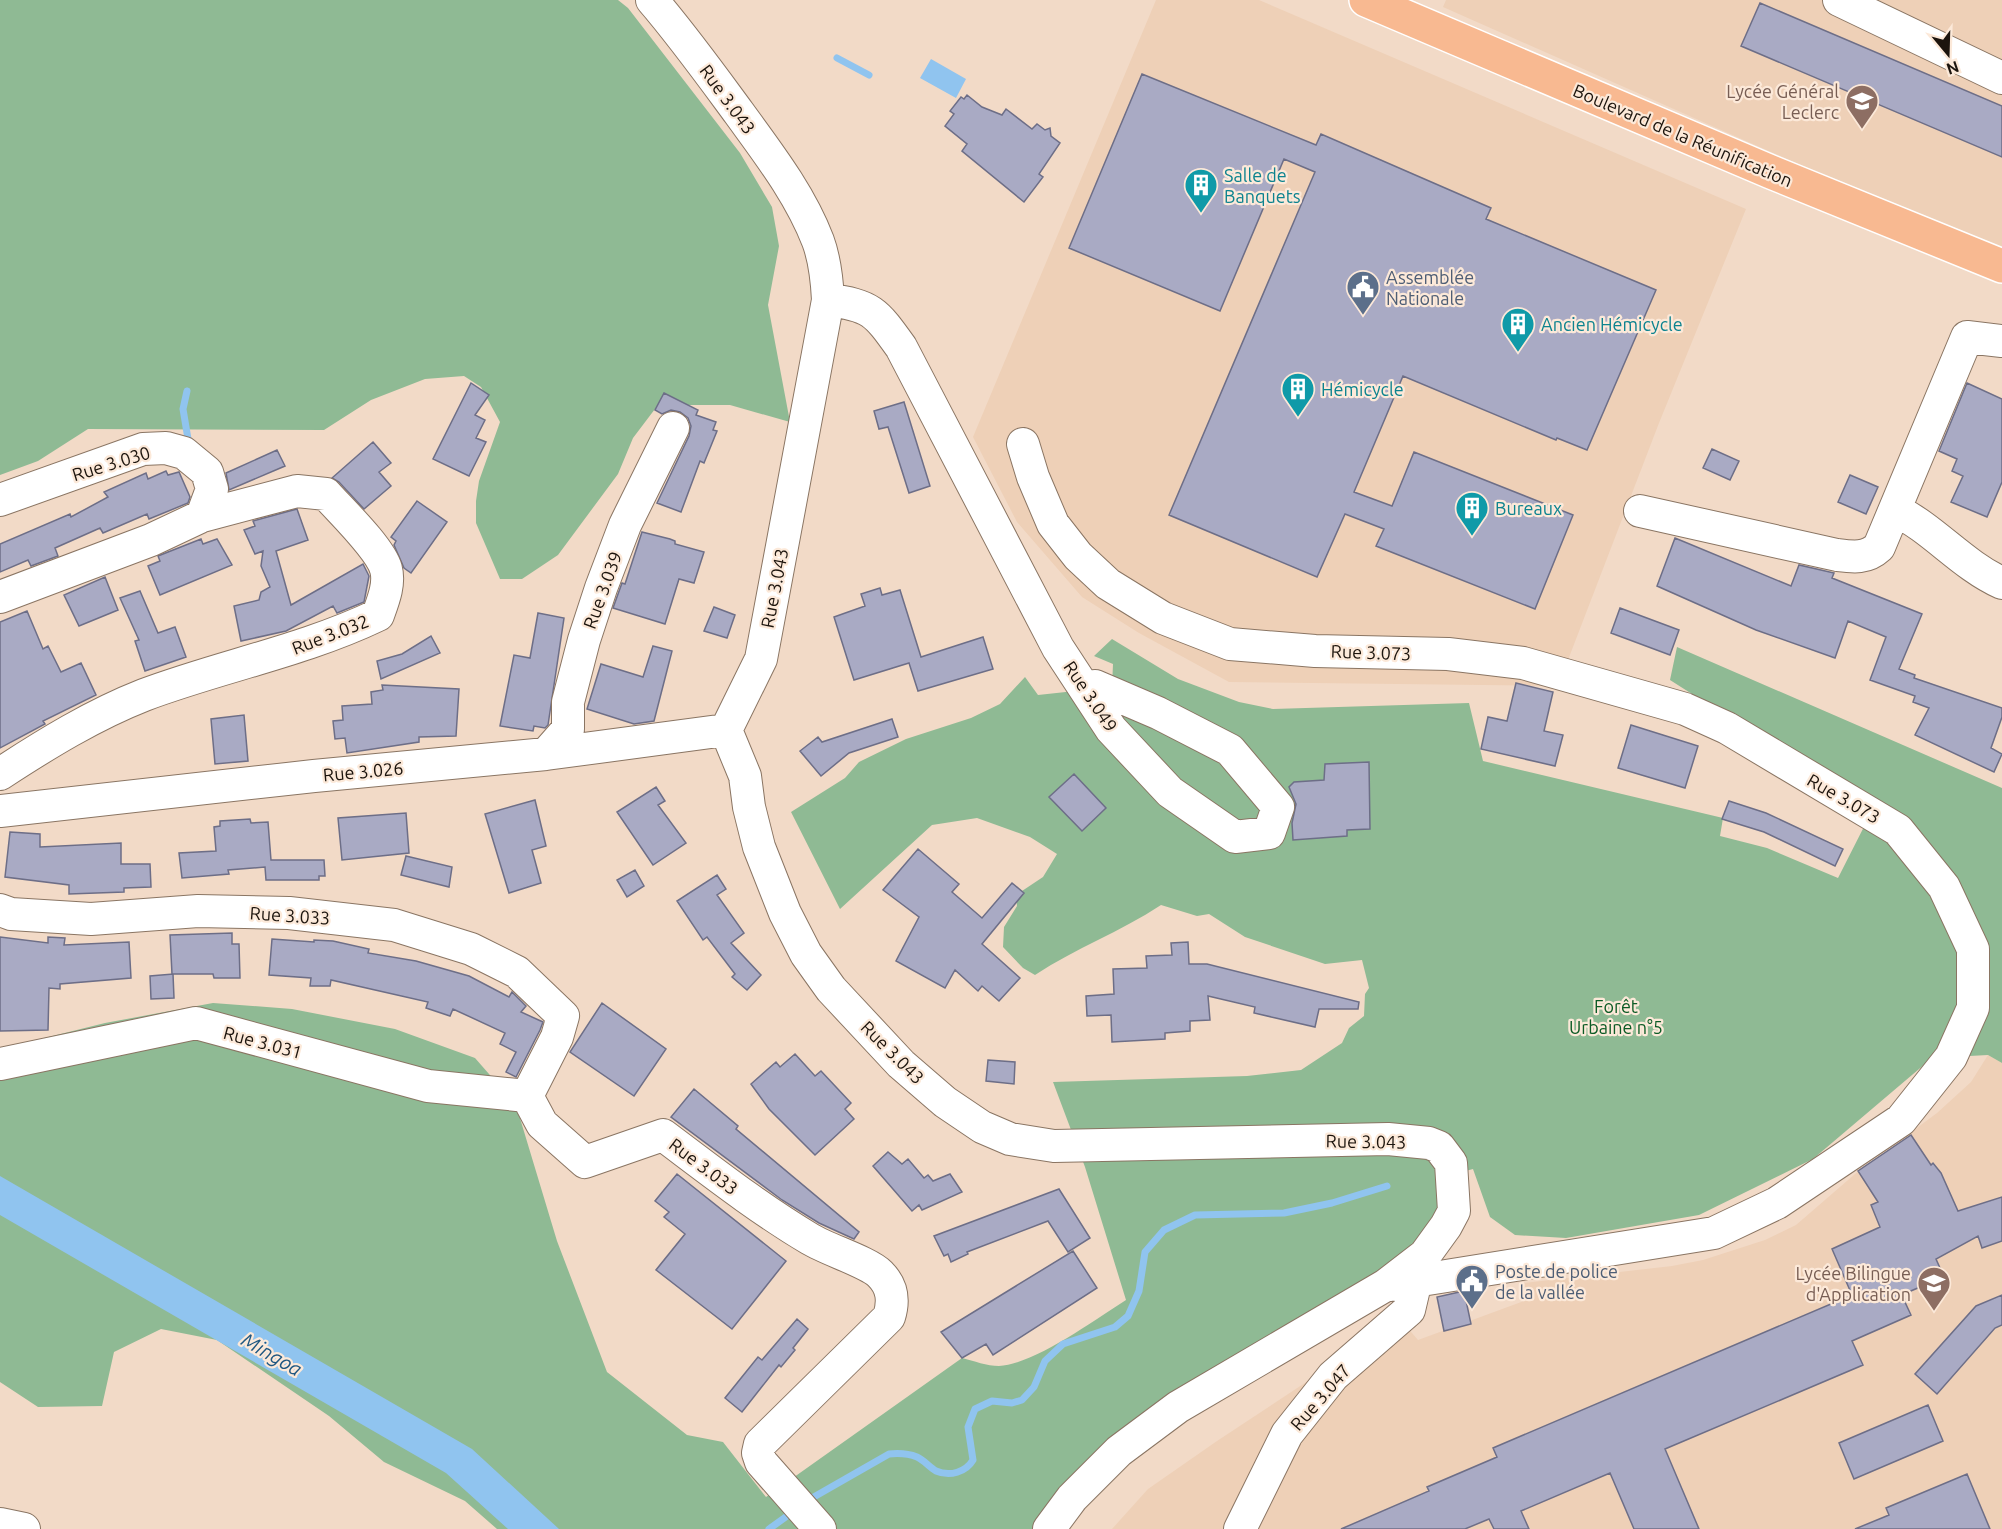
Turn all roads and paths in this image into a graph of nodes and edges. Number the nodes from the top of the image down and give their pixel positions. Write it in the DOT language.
graph roads {
  1 [pos="652,0"];
  2 [pos="1366,0"];
  3 [pos="1839,0"];
  4 [pos="1413,10"];
  5 [pos="2002,78"];
  6 [pos="2002,266"];
  7 [pos="828,300"];
  8 [pos="2002,341"];
  9 [pos="673,428"];
  10 [pos="1023,444"];
  11 [pos="0,500"];
  12 [pos="1895,510"];
  13 [pos="1640,511"];
  14 [pos="202,516"];
  15 [pos="2002,583"];
  16 [pos="0,597"];
  17 [pos="1095,686"];
  18 [pos="726,730"];
  19 [pos="546,754"];
  20 [pos="0,774"];
  21 [pos="0,811"];
  22 [pos="0,910"];
  23 [pos="0,1064"];
  24 [pos="527,1096"];
  25 [pos="1401,1283"];
  26 [pos="0,1524"];
  27 [pos="24,1529"];
  28 [pos="820,1529"];
  29 [pos="1049,1529"];
  30 [pos="1240,1529"];
  1 -- 7 [label="street, Rue 3.043"];
  2 -- 4 [label="main road, Boulevard de la Réunification"];
  3 -- 5 [label="street"];
  4 -- 6 [label="main road, Boulevard de la Réunification"];
  7 -- 17 [label="street, Rue 3.049"];
  7 -- 18 [label="street, Rue 3.043"];
  8 -- 12 [label="street"];
  9 -- 19 [label="street, Rue 3.039"];
  10 -- 25 [label="street, Rue 3.073"];
  11 -- 14 [label="street, Rue 3.030"];
  12 -- 13 [label="street"];
  12 -- 15 [label="street"];
  14 -- 16 [label="street, Rue 3.032"];
  14 -- 20 [label="street, Rue 3.032"];
  18 -- 19 [label="street, Rue 3.026"];
  18 -- 25 [label="street, Rue 3.043"];
  19 -- 21 [label="street, Rue 3.026"];
  22 -- 24 [label="street, Rue 3.033"];
  23 -- 24 [label="street, Rue 3.031"];
  24 -- 28 [label="street, Rue 3.033"];
  25 -- 29 [label="street, Rue 3.043"];
  25 -- 30 [label="street, Rue 3.047"];
  26 -- 27 [label="street"];
}
